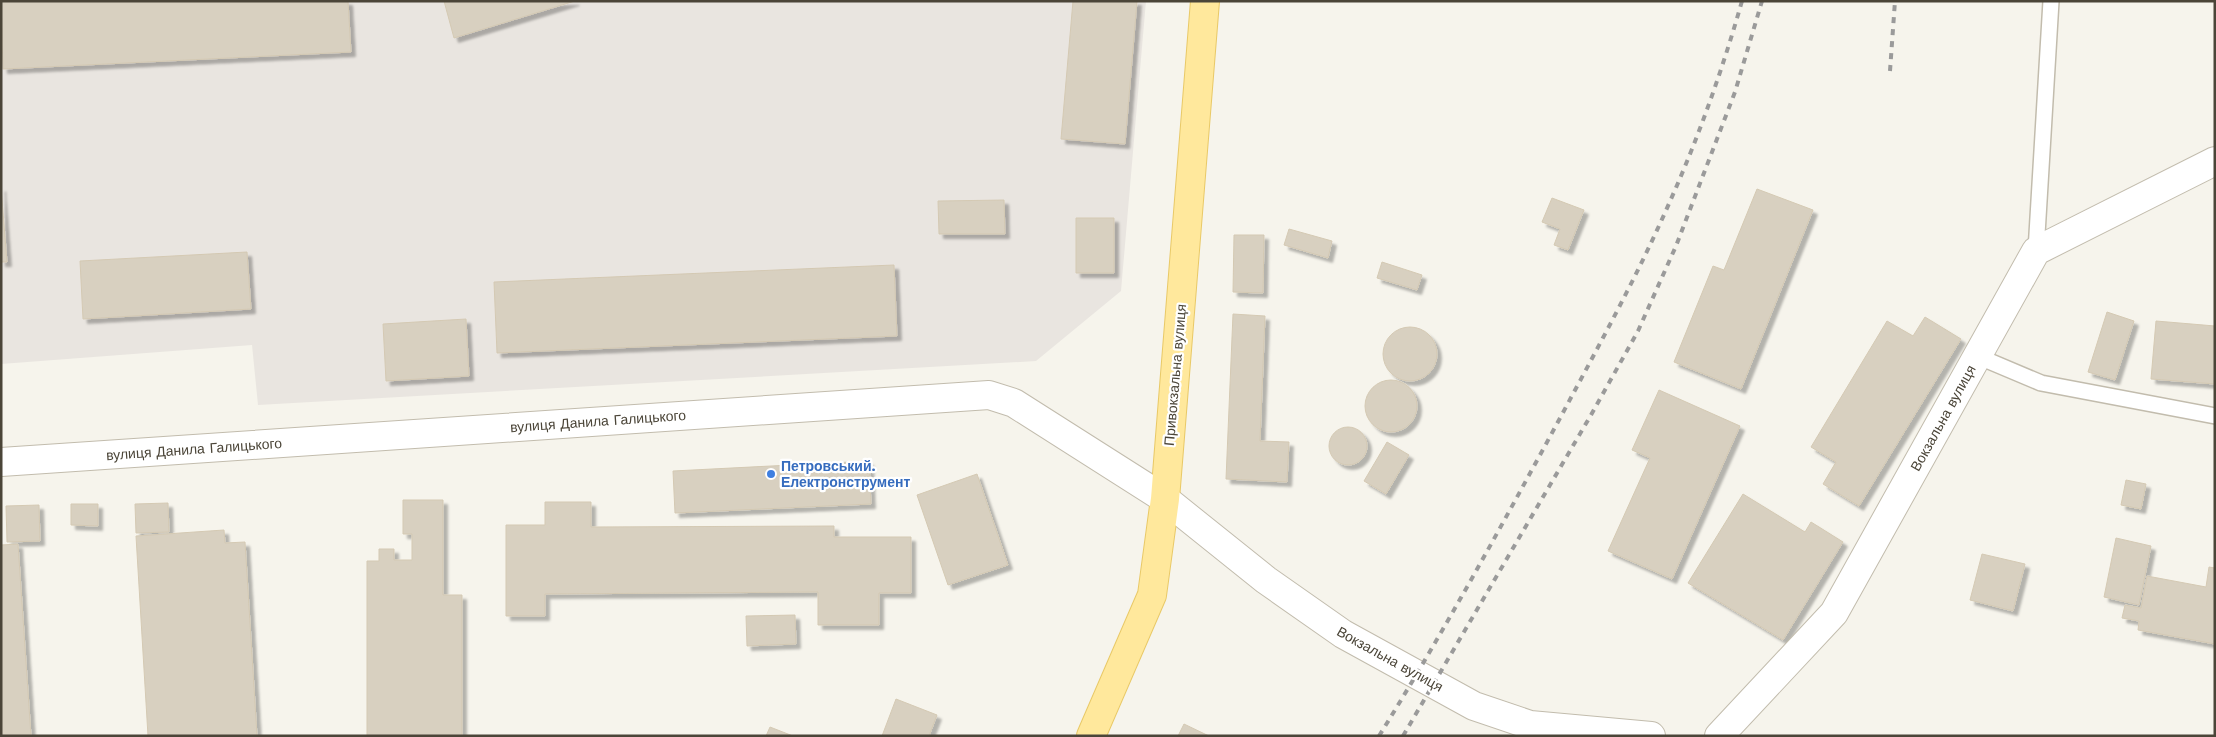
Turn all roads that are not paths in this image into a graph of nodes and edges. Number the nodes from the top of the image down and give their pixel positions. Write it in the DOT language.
graph roads {
  1 [pos="1205,1"];
  2 [pos="2051,1"];
  3 [pos="2215,161"];
  4 [pos="2036,251"];
  5 [pos="1977,356"];
  6 [pos="2215,416"];
  7 [pos="1,462"];
  8 [pos="1166,499"];
  9 [pos="1091,736"];
  10 [pos="1651,736"];
  11 [pos="1718,736"];
  1 -- 8 [label="main road, Привокзальна вулиця"];
  2 -- 4 [label="lane"];
  3 -- 4 [label="street"];
  4 -- 5 [label="street, Вокзальна вулиця"];
  5 -- 6 [label="lane"];
  5 -- 11 [label="street, Вокзальна вулиця"];
  7 -- 8 [label="street, вулиця Данила Галицького"];
  8 -- 9 [label="main road, Привокзальна вулиця"];
  8 -- 10 [label="street, Вокзальна вулиця"];
}
